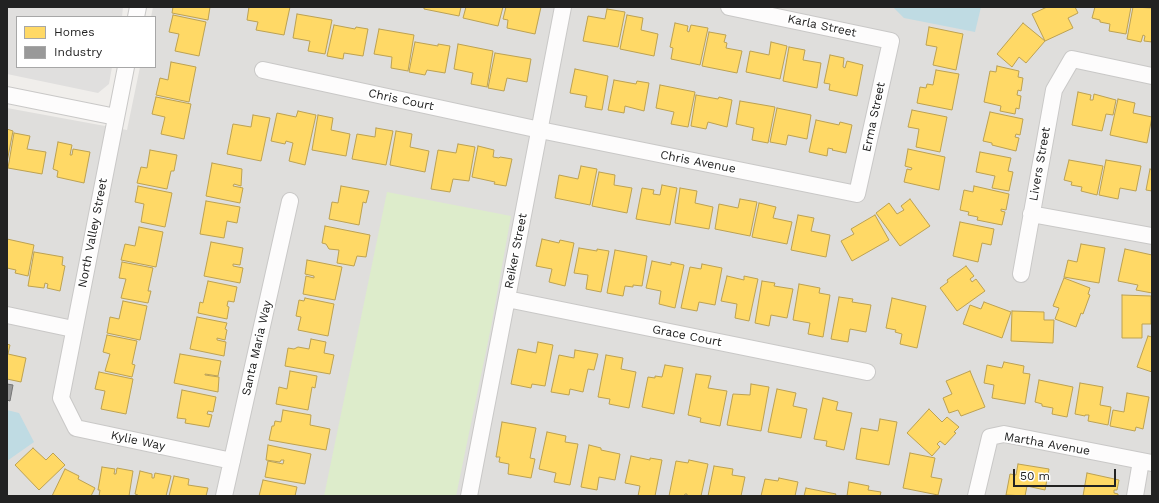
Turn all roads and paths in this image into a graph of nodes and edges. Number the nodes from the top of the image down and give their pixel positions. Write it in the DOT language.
graph roads {
  1 [pos="563,7"];
  2 [pos="729,7"];
  3 [pos="891,41"];
  4 [pos="126,68"];
  5 [pos="263,70"];
  6 [pos="1152,76"];
  7 [pos="7,95"];
  8 [pos="116,117"];
  9 [pos="540,130"];
  10 [pos="857,194"];
  11 [pos="290,201"];
  12 [pos="1031,214"];
  13 [pos="1152,236"];
  14 [pos="1021,274"];
  15 [pos="507,299"];
  16 [pos="7,315"];
  17 [pos="74,329"];
  18 [pos="867,372"];
  19 [pos="61,398"];
  20 [pos="232,461"];
  21 [pos="1147,462"];
  22 [pos="224,496"];
  23 [pos="469,496"];
  24 [pos="976,496"];
  25 [pos="1135,496"];
  1 -- 9 [label="street, Reiker Street"];
  2 -- 3 [label="street, Karla Street"];
  3 -- 10 [label="street, Erma Street"];
  4 -- 8 [label="street, North Valley Street"];
  5 -- 9 [label="street, Chris Court"];
  6 -- 12 [label="street, Livers Street"];
  7 -- 8 [label="street"];
  8 -- 17 [label="street, North Valley Street"];
  9 -- 10 [label="street, Chris Avenue"];
  9 -- 15 [label="street, Reiker Street"];
  11 -- 20 [label="street, Santa Maria Way"];
  12 -- 13 [label="street"];
  12 -- 14 [label="street, Livers Street"];
  15 -- 18 [label="street, Grace Court"];
  15 -- 23 [label="street, Reiker Street"];
  16 -- 17 [label="street"];
  17 -- 19 [label="street, North Valley Street"];
  19 -- 20 [label="street, Kylie Way"];
  20 -- 22 [label="street, Santa Maria Way"];
  21 -- 24 [label="street, Martha Avenue"];
  21 -- 25 [label="street"];
}
